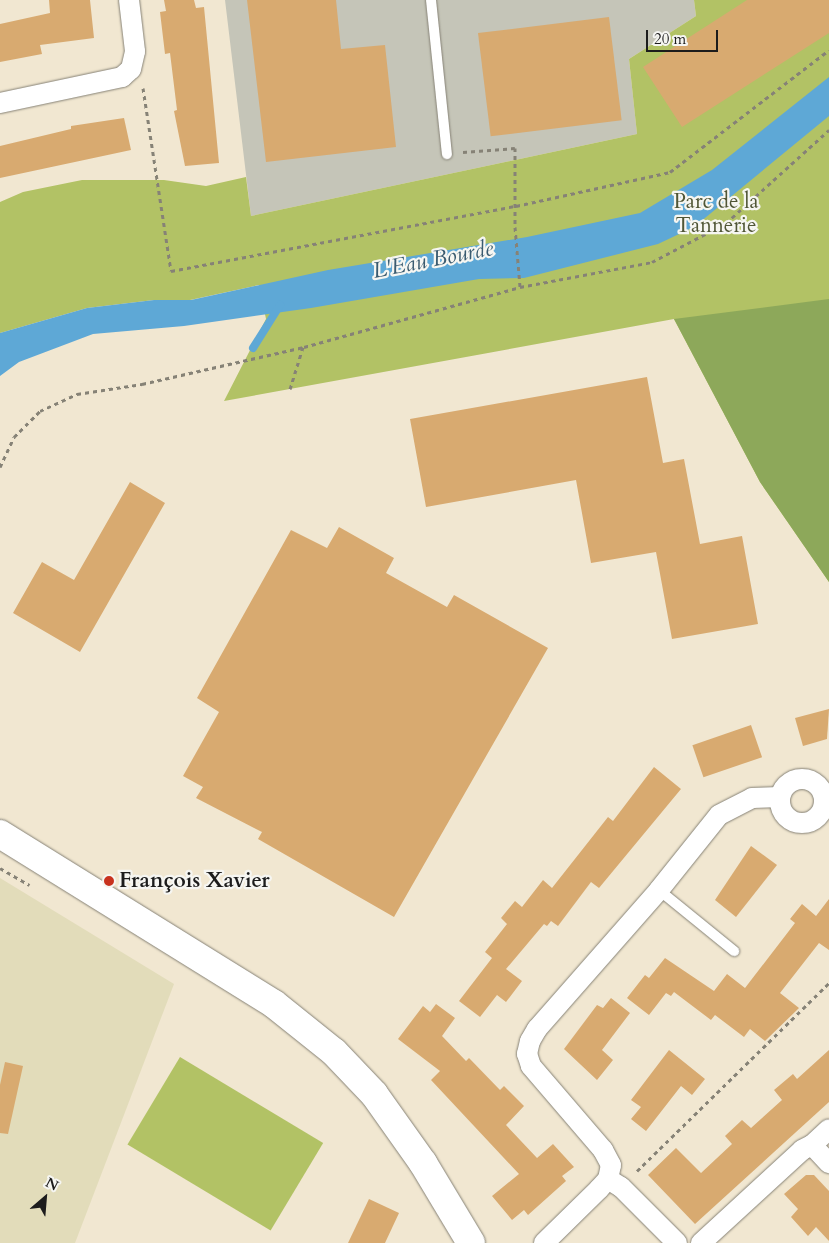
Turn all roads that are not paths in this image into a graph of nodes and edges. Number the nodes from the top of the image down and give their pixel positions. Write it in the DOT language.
graph roads {
  1 [pos="128,0"];
  2 [pos="431,0"];
  3 [pos="0,103"];
  4 [pos="447,154"];
  5 [pos="780,797"];
  6 [pos="0,834"];
  7 [pos="659,890"];
  8 [pos="734,951"];
  9 [pos="829,1129"];
  10 [pos="812,1144"];
  11 [pos="829,1163"];
  12 [pos="614,1183"];
  13 [pos="471,1243"];
  14 [pos="544,1243"];
  15 [pos="677,1243"];
  16 [pos="701,1243"];
  1 -- 3 [label="street"];
  2 -- 4 [label="lane"];
  5 -- 7 [label="street"];
  6 -- 13 [label="street"];
  7 -- 8 [label="lane"];
  7 -- 12 [label="street"];
  9 -- 10 [label="street"];
  10 -- 11 [label="street"];
  10 -- 16 [label="street"];
  12 -- 14 [label="street"];
  12 -- 15 [label="street"];
}
